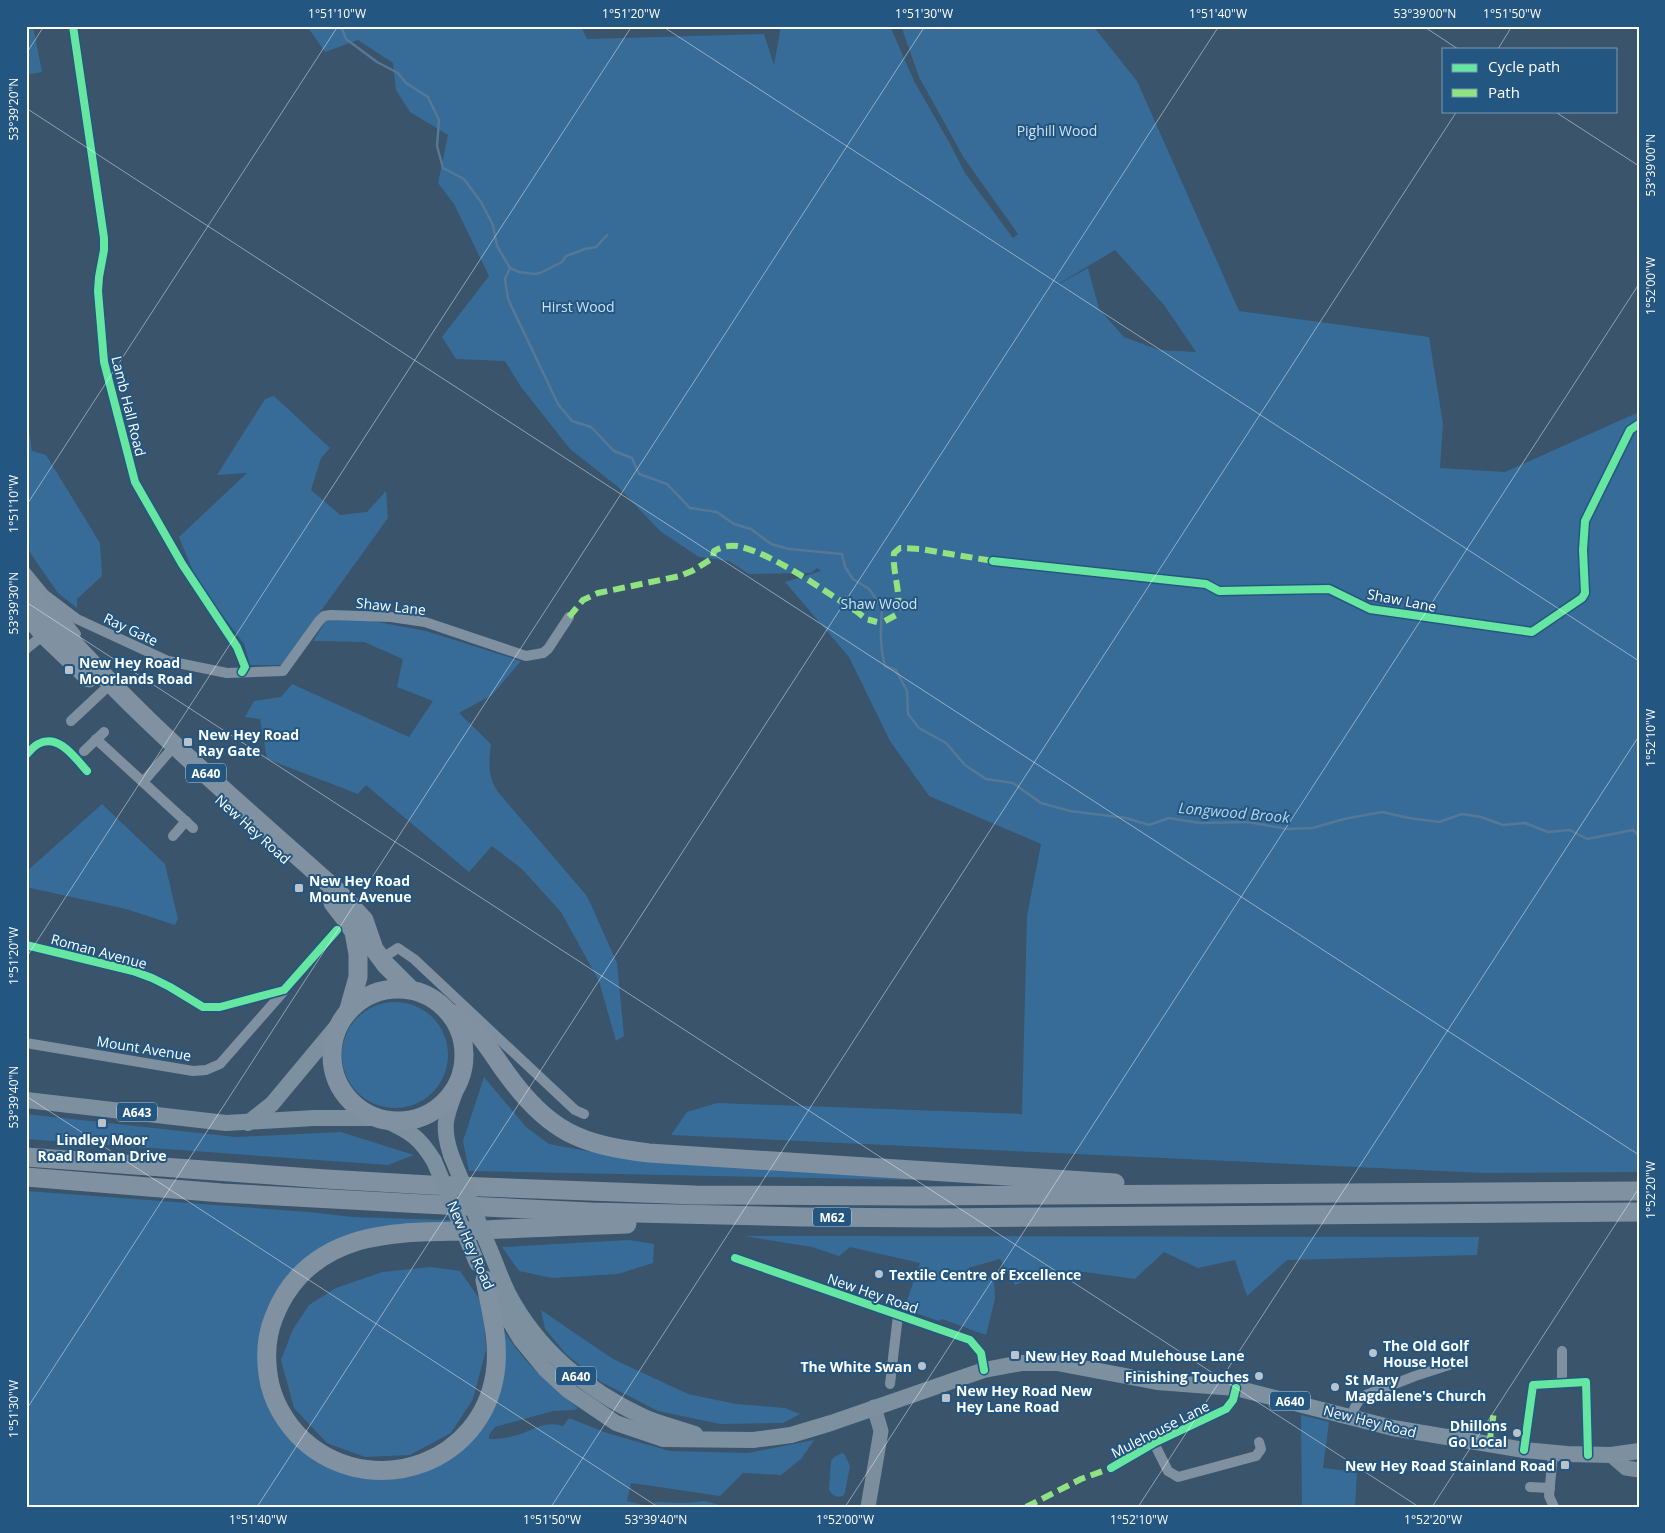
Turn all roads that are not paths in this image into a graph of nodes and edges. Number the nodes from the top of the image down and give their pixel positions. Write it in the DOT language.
graph roads {
  1 [pos="73,26"];
  2 [pos="1639,424"];
  3 [pos="993,561"];
  4 [pos="26,572"];
  5 [pos="35,591"];
  6 [pos="26,613"];
  7 [pos="569,617"];
  8 [pos="50,630"];
  9 [pos="26,649"];
  10 [pos="242,672"];
  11 [pos="103,691"];
  12 [pos="71,721"];
  13 [pos="84,752"];
  14 [pos="169,752"];
  15 [pos="26,755"];
  16 [pos="87,771"];
  17 [pos="143,782"];
  18 [pos="219,785"];
  19 [pos="173,836"];
  20 [pos="337,930"];
  21 [pos="26,945"];
  22 [pos="381,959"];
  23 [pos="358,977"];
  24 [pos="410,989"];
  25 [pos="284,990"];
  26 [pos="349,1009"];
  27 [pos="450,1013"];
  28 [pos="337,1026"];
  29 [pos="26,1042"];
  30 [pos="456,1087"];
  31 [pos="26,1100"];
  32 [pos="584,1114"];
  33 [pos="381,1119"];
  34 [pos="248,1123"];
  35 [pos="26,1157"];
  36 [pos="26,1177"];
  37 [pos="1639,1191"];
  38 [pos="1272,1193"];
  39 [pos="1639,1212"];
  40 [pos="803,1217"];
  41 [pos="736,1258"];
  42 [pos="481,1271"];
  43 [pos="898,1315"];
  44 [pos="1562,1351"];
  45 [pos="1450,1365"];
  46 [pos="984,1370"];
  47 [pos="1562,1383"];
  48 [pos="890,1384"];
  49 [pos="1236,1388"];
  50 [pos="874,1407"];
  51 [pos="1351,1417"];
  52 [pos="714,1440"];
  53 [pos="1259,1442"];
  54 [pos="1154,1443"];
  55 [pos="1524,1450"];
  56 [pos="1639,1451"];
  57 [pos="1553,1453"];
  58 [pos="1588,1455"];
  59 [pos="1611,1455"];
  60 [pos="1111,1468"];
  61 [pos="1639,1470"];
  62 [pos="1530,1486"];
  63 [pos="1550,1488"];
  64 [pos="868,1507"];
  65 [pos="1554,1507"];
  1 -- 10 [label="street, Lamb Hall Road"];
  2 -- 3 [label="street, Shaw Lane"];
  4 -- 5 [label="street, Ray Gate"];
  5 -- 8 [label="highway, New Hey Road / A640"];
  5 -- 10 [label="street, Ray Gate"];
  5 -- 18 [label="street, New Hey Road"];
  6 -- 8 [label="highway, New Hey Road / A640"];
  7 -- 10 [label="street, Shaw Lane"];
  8 -- 9 [label="street"];
  8 -- 11 [label="highway, New Hey Road / A640"];
  8 -- 18 [label="highway, New Hey Road / A640"];
  11 -- 12 [label="street"];
  11 -- 14 [label="highway, New Hey Road / A640"];
  13 -- 17 [label="street"];
  14 -- 17 [label="street"];
  14 -- 23 [label="highway, New Hey Road / A640"];
  15 -- 16 [label="street"];
  17 -- 19 [label="street"];
  18 -- 22 [label="highway, New Hey Road / A640"];
  20 -- 25 [label="street"];
  21 -- 25 [label="street, Roman Avenue"];
  22 -- 23 [label="highway"];
  22 -- 24 [label="highway, New Hey Road / A640"];
  22 -- 32 [label="street"];
  23 -- 26 [label="highway, New Hey Road / A640"];
  24 -- 26 [label="highway, A640"];
  24 -- 27 [label="highway, A640"];
  25 -- 29 [label="street, Mount Avenue"];
  26 -- 28 [label="highway, A640"];
  27 -- 30 [label="highway, A640"];
  27 -- 38 [label="highway"];
  28 -- 33 [label="highway, A640"];
  28 -- 34 [label="main road"];
  30 -- 33 [label="highway, A640"];
  30 -- 52 [label="main road, New Hey Road / A640, bridge"];
  31 -- 34 [label="main road, A643"];
  33 -- 34 [label="main road, A643"];
  33 -- 42 [label="main road, New Hey Road / A640, bridge"];
  35 -- 38 [label="highway, M62"];
  36 -- 40 [label="highway, M62"];
  37 -- 38 [label="highway, M62"];
  39 -- 40 [label="highway, M62"];
  40 -- 42 [label="highway"];
  41 -- 43 [label="street, New Hey Road"];
  42 -- 52 [label="main road, New Hey Road / A640"];
  43 -- 46 [label="street, New Hey Road"];
  43 -- 48 [label="street"];
  44 -- 47 [label="street"];
  45 -- 51 [label="street"];
  46 -- 49 [label="main road, New Hey Road / A640"];
  46 -- 50 [label="main road, New Hey Road / A640"];
  47 -- 55 [label="street"];
  47 -- 58 [label="street"];
  49 -- 51 [label="main road, New Hey Road / A640"];
  49 -- 54 [label="street, Mulehouse Lane"];
  50 -- 52 [label="main road, New Hey Road / A640"];
  50 -- 64 [label="street"];
  51 -- 55 [label="main road, New Hey Road / A640"];
  53 -- 54 [label="street"];
  54 -- 60 [label="street, Mulehouse Lane"];
  55 -- 57 [label="main road, New Hey Road / A640"];
  56 -- 59 [label="main road, New Hey Road / A640"];
  57 -- 58 [label="main road, New Hey Road / A640"];
  57 -- 63 [label="street"];
  58 -- 59 [label="main road, New Hey Road / A640"];
  59 -- 61 [label="street"];
  62 -- 63 [label="street"];
  63 -- 65 [label="street"];
}
